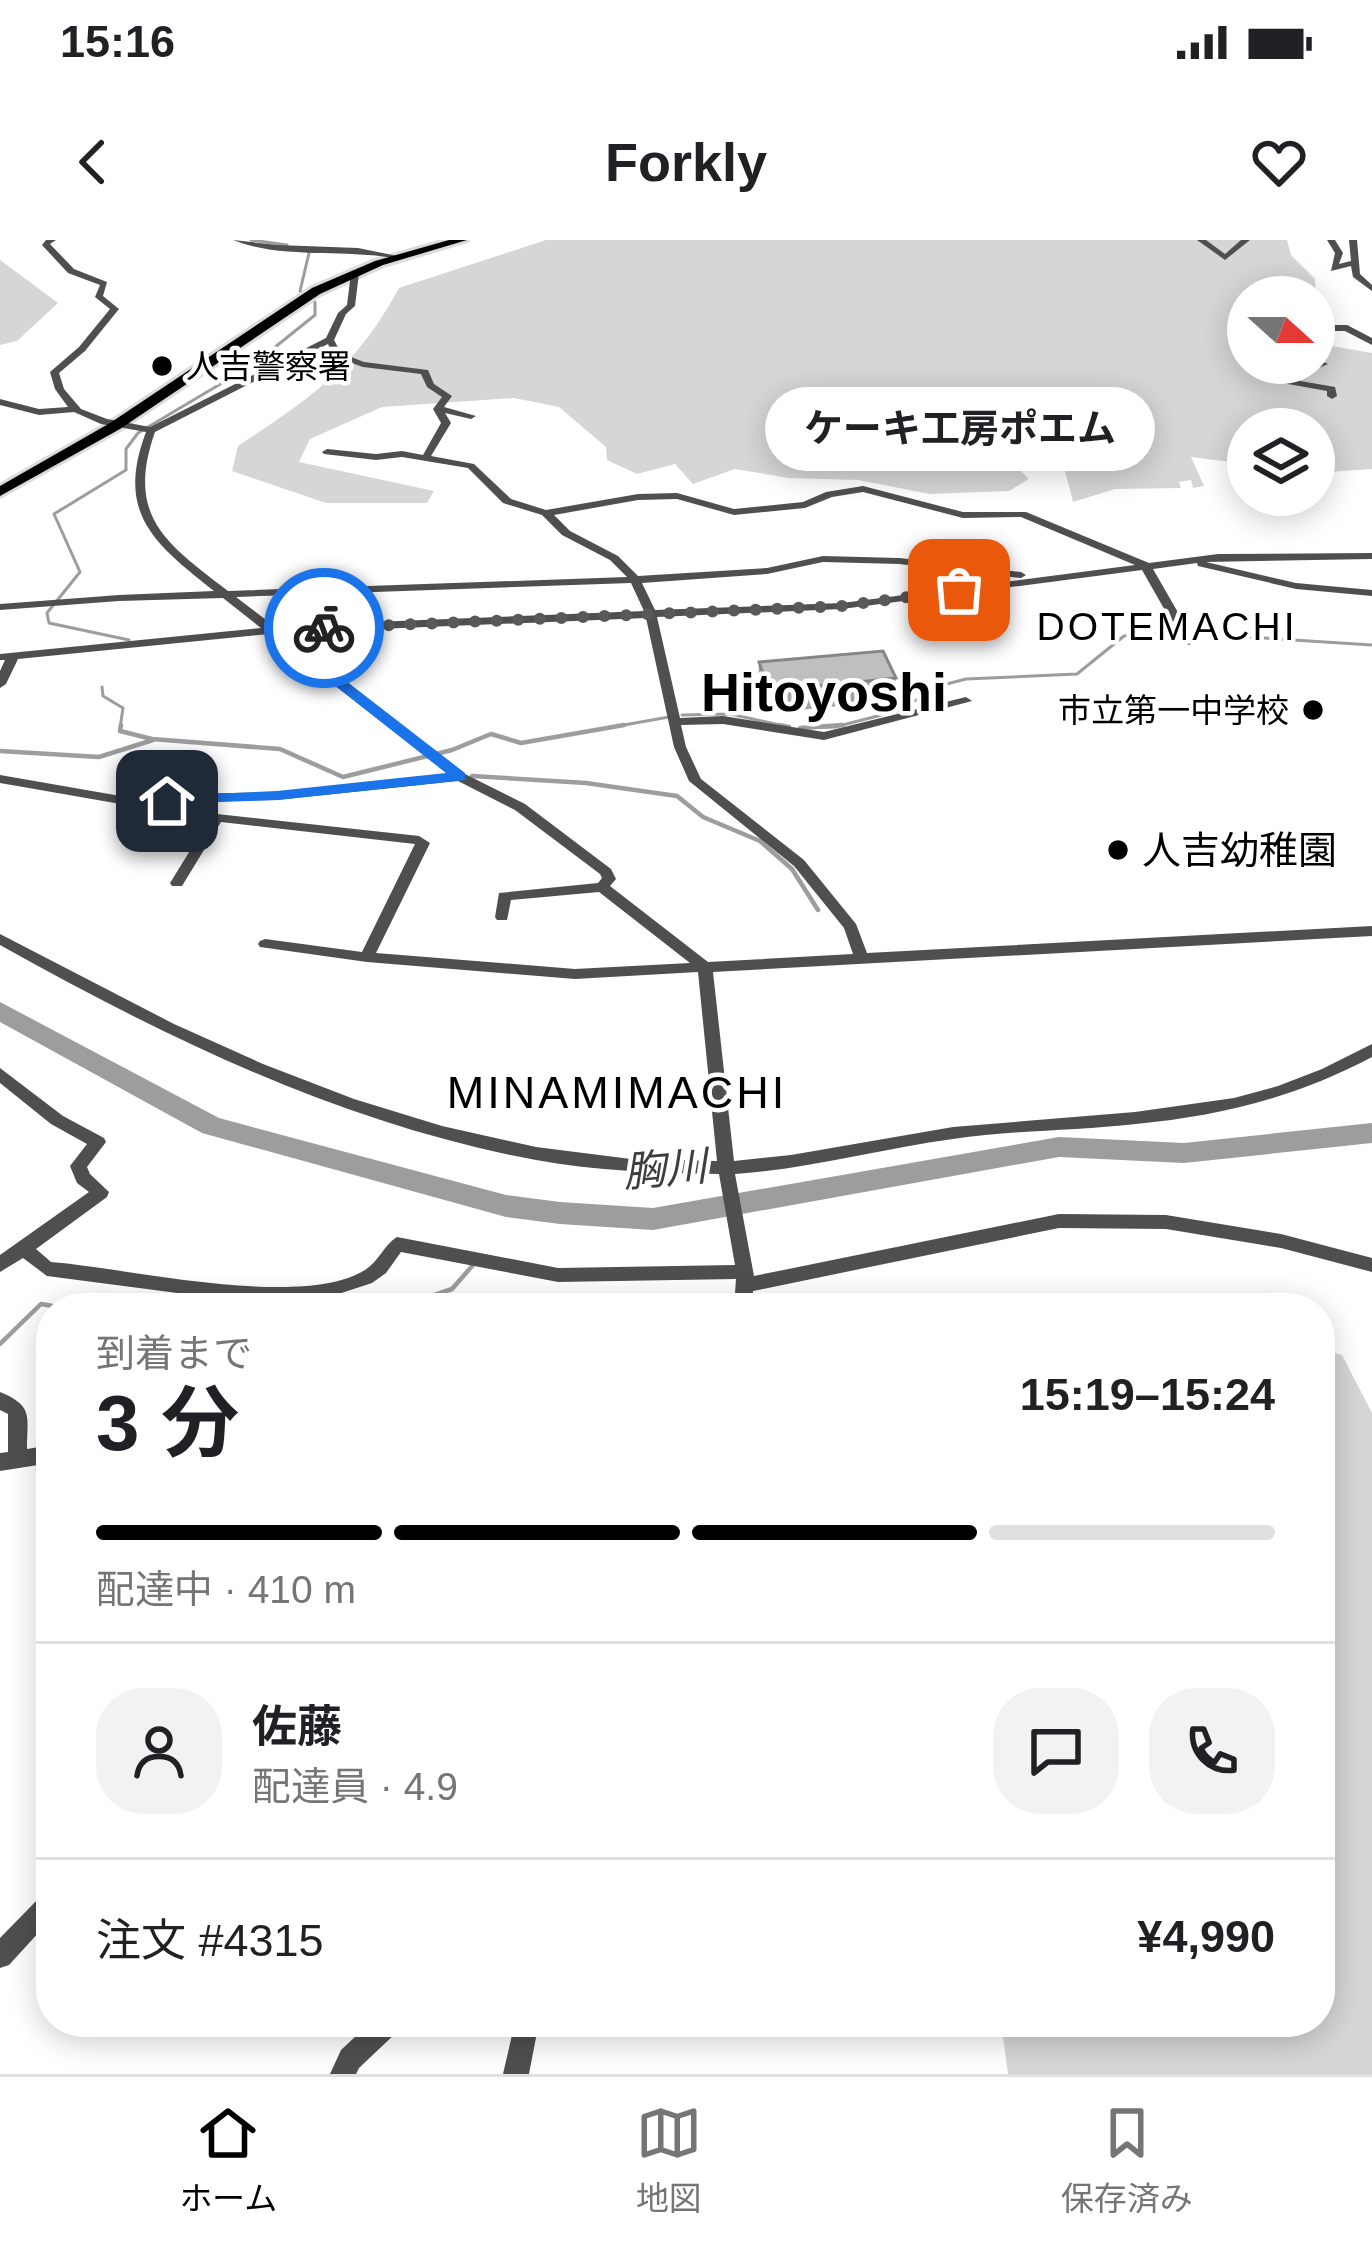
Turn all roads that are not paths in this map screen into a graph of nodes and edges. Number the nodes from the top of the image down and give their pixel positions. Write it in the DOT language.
graph roads {
  1 [pos="52,240"];
  2 [pos="237,240"];
  3 [pos="461,240"];
  4 [pos="1201,240"];
  5 [pos="1246,240"];
  6 [pos="1331,240"];
  7 [pos="1353,240"];
  8 [pos="398,257"];
  9 [pos="1351,263"];
  10 [pos="355,273"];
  11 [pos="1372,289"];
  12 [pos="1335,328"];
  13 [pos="330,340"];
  14 [pos="1372,343"];
  15 [pos="1303,384"];
  16 [pos="1332,396"];
  17 [pos="0,402"];
  18 [pos="75,409"];
  19 [pos="438,410"];
  20 [pos="471,416"];
  21 [pos="116,425"];
  22 [pos="151,430"];
  23 [pos="327,452"];
  24 [pos="426,458"];
  25 [pos="0,492"];
  26 [pos="546,513"];
  27 [pos="1186,560"];
  28 [pos="1370,560"];
  29 [pos="1144,565"];
  30 [pos="634,578"];
  31 [pos="1036,580"];
  32 [pos="1372,593"];
  33 [pos="228,597"];
  34 [pos="0,607"];
  35 [pos="651,614"];
  36 [pos="271,630"];
  37 [pos="1189,642"];
  38 [pos="6,656"];
  39 [pos="0,683"];
  40 [pos="966,701"];
  41 [pos="676,722"];
  42 [pos="460,776"];
  43 [pos="0,779"];
  44 [pos="177,883"];
  45 [pos="602,887"];
  46 [pos="502,917"];
  47 [pos="1372,932"];
  48 [pos="0,939"];
  49 [pos="265,944"];
  50 [pos="367,957"];
  51 [pos="862,959"];
  52 [pos="705,968"];
  53 [pos="1372,1050"];
  54 [pos="0,1075"];
  55 [pos="726,1173"];
  56 [pos="24,1249"];
  57 [pos="1372,1264"];
  58 [pos="0,1265"];
  59 [pos="745,1278"];
  60 [pos="744,1293"];
  61 [pos="0,1400"];
  62 [pos="9,1460"];
  63 [pos="36,1918"];
  64 [pos="0,1956"];
  65 [pos="373,2037"];
  66 [pos="524,2037"];
  67 [pos="343,2074"];
  68 [pos="516,2074"];
  1 -- 18 [label="street"];
  2 -- 8 [label="street"];
  3 -- 8 [label="highway"];
  4 -- 5 [label="street"];
  6 -- 9 [label="street"];
  7 -- 9 [label="street"];
  8 -- 10 [label="highway"];
  9 -- 11 [label="street"];
  10 -- 13 [label="street"];
  10 -- 21 [label="highway"];
  12 -- 14 [label="street"];
  13 -- 19 [label="street"];
  13 -- 22 [label="street"];
  15 -- 16 [label="street"];
  17 -- 18 [label="street"];
  18 -- 21 [label="street"];
  19 -- 20 [label="street"];
  19 -- 24 [label="street"];
  21 -- 22 [label="street"];
  21 -- 25 [label="highway"];
  22 -- 33 [label="street"];
  23 -- 24 [label="street"];
  24 -- 26 [label="street"];
  26 -- 29 [label="street"];
  26 -- 30 [label="street"];
  27 -- 28 [label="street"];
  27 -- 29 [label="street"];
  27 -- 32 [label="street"];
  29 -- 31 [label="street"];
  29 -- 37 [label="street"];
  30 -- 31 [label="street"];
  30 -- 33 [label="street"];
  30 -- 35 [label="street"];
  31 -- 35 [label="street"];
  33 -- 34 [label="street"];
  33 -- 36 [label="street"];
  35 -- 36 [label="street"];
  35 -- 41 [label="street"];
  36 -- 38 [label="street"];
  36 -- 42 [label="street"];
  38 -- 39 [label="street"];
  40 -- 41 [label="street"];
  41 -- 51 [label="street"];
  42 -- 43 [label="street"];
  42 -- 45 [label="street"];
  44 -- 50 [label="street"];
  45 -- 46 [label="street"];
  45 -- 52 [label="street"];
  47 -- 51 [label="street"];
  48 -- 55 [label="street"];
  49 -- 50 [label="street"];
  50 -- 52 [label="street"];
  51 -- 52 [label="street"];
  52 -- 55 [label="street"];
  53 -- 55 [label="street"];
  54 -- 56 [label="street"];
  55 -- 59 [label="street"];
  56 -- 58 [label="street"];
  56 -- 59 [label="street"];
  57 -- 59 [label="street"];
  59 -- 60 [label="street"];
  61 -- 62 [label="street"];
  63 -- 64 [label="street"];
  65 -- 67 [label="street"];
  66 -- 68 [label="street"];
}
